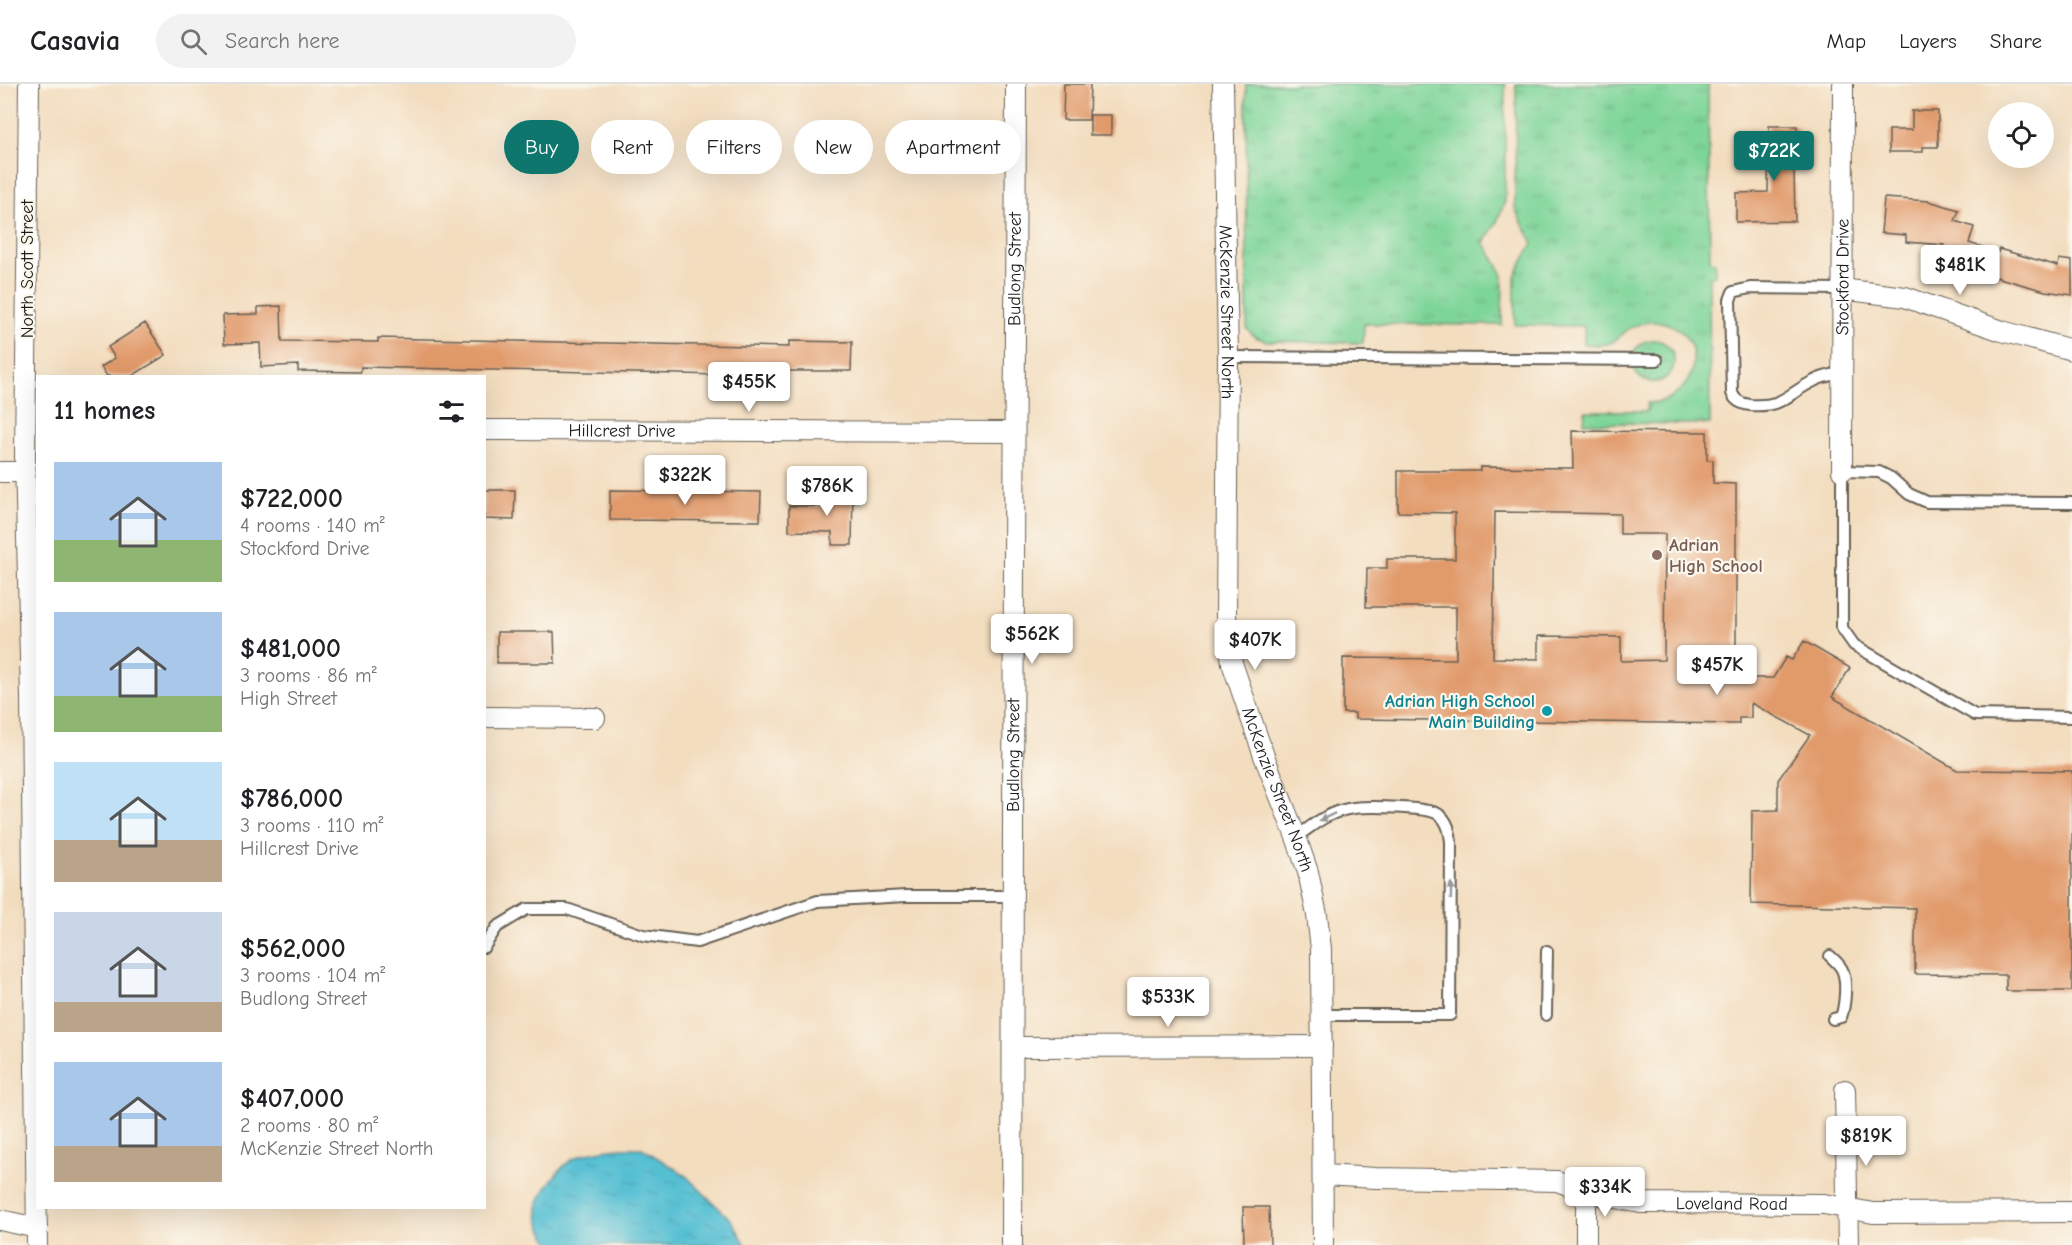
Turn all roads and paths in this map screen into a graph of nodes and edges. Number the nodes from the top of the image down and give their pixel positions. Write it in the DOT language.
graph roads {
  1 [pos="29,84"];
  2 [pos="1016,84"];
  3 [pos="1223,84"];
  4 [pos="1843,84"];
  5 [pos="1841,289"];
  6 [pos="2072,350"];
  7 [pos="1228,357"];
  8 [pos="1657,360"];
  9 [pos="1842,373"];
  10 [pos="486,430"];
  11 [pos="1013,432"];
  12 [pos="0,460"];
  13 [pos="25,465"];
  14 [pos="1842,471"];
  15 [pos="0,472"];
  16 [pos="2072,503"];
  17 [pos="34,714"];
  18 [pos="486,717"];
  19 [pos="2072,717"];
  20 [pos="595,718"];
  21 [pos="1296,837"];
  22 [pos="1014,896"];
  23 [pos="35,925"];
  24 [pos="486,944"];
  25 [pos="1547,951"];
  26 [pos="1830,956"];
  27 [pos="1322,1015"];
  28 [pos="1546,1015"];
  29 [pos="1833,1019"];
  30 [pos="1322,1046"];
  31 [pos="1013,1047"];
  32 [pos="36,1081"];
  33 [pos="1845,1090"];
  34 [pos="1323,1174"];
  35 [pos="1586,1192"];
  36 [pos="1848,1208"];
  37 [pos="37,1209"];
  38 [pos="2072,1212"];
  39 [pos="0,1220"];
  40 [pos="37,1237"];
  41 [pos="1012,1245"];
  42 [pos="1323,1245"];
  43 [pos="1586,1245"];
  44 [pos="1848,1245"];
  1 -- 13 [label="street, North Scott Street"];
  2 -- 11 [label="street, Budlong Street"];
  3 -- 7 [label="street, McKenzie Street North"];
  4 -- 5 [label="street, Stockford Drive"];
  5 -- 6 [label="street"];
  5 -- 9 [label="street, Stockford Drive"];
  5 -- 9 [label="lane"];
  7 -- 8 [label="lane"];
  7 -- 21 [label="street, McKenzie Street North"];
  9 -- 14 [label="street, Stockford Drive"];
  10 -- 11 [label="street, Hillcrest Drive"];
  11 -- 22 [label="street, Budlong Street"];
  12 -- 13 [label="street"];
  13 -- 15 [label="street"];
  13 -- 17 [label="street, North Scott Street"];
  14 -- 16 [label="lane"];
  14 -- 19 [label="lane"];
  17 -- 23 [label="street, North Scott Street"];
  18 -- 20 [label="street"];
  21 -- 27 [label="street, McKenzie Street North"];
  27 -- 21 [label="lane, one-way"];
  22 -- 24 [label="lane"];
  22 -- 31 [label="street, Budlong Street"];
  23 -- 32 [label="street, North Scott Street"];
  25 -- 28 [label="lane"];
  26 -- 29 [label="lane"];
  27 -- 30 [label="street, McKenzie Street North"];
  30 -- 31 [label="street"];
  30 -- 34 [label="street, McKenzie Street North"];
  31 -- 41 [label="street, Budlong Street"];
  33 -- 36 [label="street"];
  34 -- 35 [label="street, Loveland Road"];
  34 -- 42 [label="street, McKenzie Street North"];
  35 -- 36 [label="street, Loveland Road"];
  35 -- 43 [label="street"];
  36 -- 38 [label="street, Loveland Road"];
  36 -- 44 [label="street"];
  37 -- 40 [label="street, North Scott Street"];
  39 -- 40 [label="street"];
}
